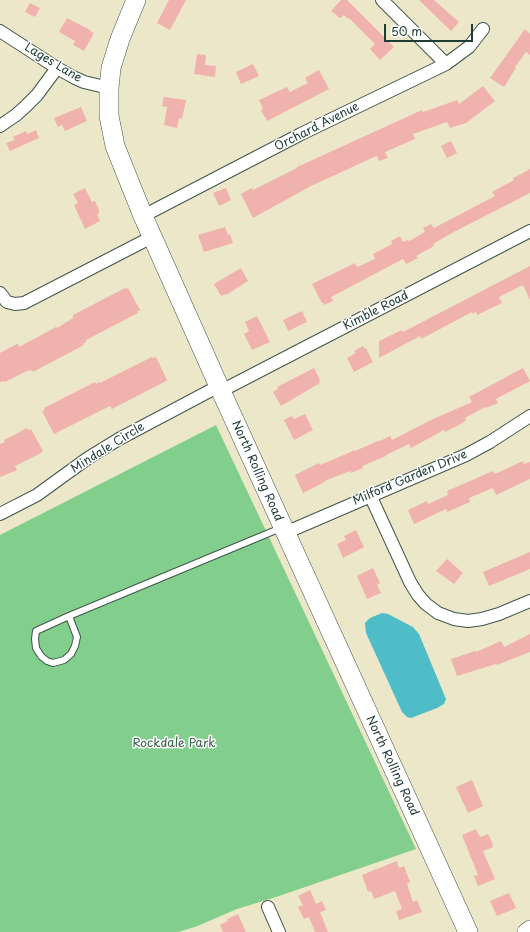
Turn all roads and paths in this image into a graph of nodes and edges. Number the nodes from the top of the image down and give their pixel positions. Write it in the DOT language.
graph roads {
  1 [pos="136,0"];
  2 [pos="382,0"];
  3 [pos="483,29"];
  4 [pos="0,31"];
  5 [pos="446,64"];
  6 [pos="57,68"];
  7 [pos="109,88"];
  8 [pos="0,126"];
  9 [pos="143,216"];
  10 [pos="530,231"];
  11 [pos="152,237"];
  12 [pos="0,293"];
  13 [pos="220,389"];
  14 [pos="530,416"];
  15 [pos="370,495"];
  16 [pos="0,514"];
  17 [pos="284,530"];
  18 [pos="530,601"];
  19 [pos="70,616"];
  20 [pos="268,907"];
  21 [pos="530,929"];
  22 [pos="279,932"];
  23 [pos="468,932"];
  24 [pos="526,932"];
  1 -- 7 [label="main road, North Rolling Road"];
  2 -- 5 [label="street"];
  3 -- 5 [label="street, Orchard Avenue"];
  4 -- 6 [label="street, Lages Lane"];
  5 -- 9 [label="street, Orchard Avenue"];
  6 -- 7 [label="street, Lages Lane"];
  6 -- 8 [label="street"];
  7 -- 9 [label="main road, North Rolling Road"];
  9 -- 11 [label="main road, North Rolling Road"];
  10 -- 13 [label="street, Kimble Road"];
  11 -- 12 [label="street"];
  11 -- 13 [label="main road, North Rolling Road"];
  13 -- 16 [label="street, Mindale Circle"];
  13 -- 17 [label="main road, North Rolling Road"];
  14 -- 15 [label="street, Milford Garden Drive"];
  15 -- 17 [label="street, Milford Garden Drive"];
  15 -- 18 [label="street"];
  17 -- 19 [label="lane"];
  17 -- 23 [label="main road, North Rolling Road"];
  19 -- 19 [label="lane"];
  20 -- 22 [label="street"];
  21 -- 24 [label="main road"];
}
